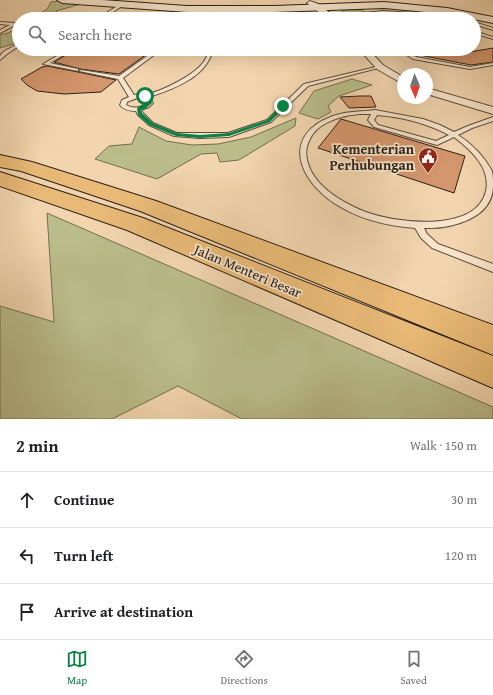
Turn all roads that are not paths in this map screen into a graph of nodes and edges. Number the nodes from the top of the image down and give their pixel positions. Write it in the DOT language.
graph roads {
  1 [pos="62,0"];
  2 [pos="97,1"];
  3 [pos="312,3"];
  4 [pos="122,4"];
  5 [pos="110,12"];
  6 [pos="323,12"];
  7 [pos="452,12"];
  8 [pos="472,12"];
  9 [pos="481,14"];
  10 [pos="493,16"];
  11 [pos="481,18"];
  12 [pos="493,20"];
  13 [pos="0,23"];
  14 [pos="12,24"];
  15 [pos="12,26"];
  16 [pos="481,26"];
  17 [pos="493,29"];
  18 [pos="0,32"];
  19 [pos="481,34"];
  20 [pos="493,38"];
  21 [pos="12,48"];
  22 [pos="59,56"];
  23 [pos="150,56"];
  24 [pos="209,56"];
  25 [pos="369,56"];
  26 [pos="412,56"];
  27 [pos="0,59"];
  28 [pos="493,64"];
  29 [pos="380,68"];
  30 [pos="120,78"];
  31 [pos="397,78"];
  32 [pos="433,93"];
  33 [pos="145,96"];
  34 [pos="132,97"];
  35 [pos="138,109"];
  36 [pos="493,111"];
  37 [pos="375,112"];
  38 [pos="493,119"];
  39 [pos="454,135"];
  40 [pos="0,161"];
  41 [pos="0,179"];
  42 [pos="418,225"];
  43 [pos="493,268"];
  44 [pos="493,340"];
  45 [pos="493,372"];
  1 -- 2 [label="street"];
  2 -- 4 [label="street"];
  3 -- 4 [label="street"];
  3 -- 6 [label="street"];
  3 -- 7 [label="street"];
  3 -- 8 [label="street"];
  4 -- 5 [label="lane"];
  9 -- 10 [label="street"];
  11 -- 12 [label="street"];
  13 -- 14 [label="lane"];
  15 -- 18 [label="lane"];
  16 -- 17 [label="lane"];
  19 -- 20 [label="lane"];
  21 -- 27 [label="lane"];
  22 -- 30 [label="lane"];
  23 -- 30 [label="lane"];
  24 -- 33 [label="lane"];
  25 -- 29 [label="street"];
  26 -- 28 [label="lane"];
  29 -- 31 [label="street"];
  29 -- 35 [label="lane"];
  30 -- 34 [label="lane"];
  32 -- 36 [label="street"];
  33 -- 34 [label="lane"];
  33 -- 35 [label="lane"];
  34 -- 35 [label="lane"];
  37 -- 39 [label="lane"];
  37 -- 39 [label="lane"];
  37 -- 42 [label="lane"];
  38 -- 39 [label="lane"];
  39 -- 42 [label="lane"];
  40 -- 44 [label="main road, Jalan Menteri Besar"];
  41 -- 45 [label="main road, Jalan Menteri Besar"];
  42 -- 43 [label="lane"];
}
